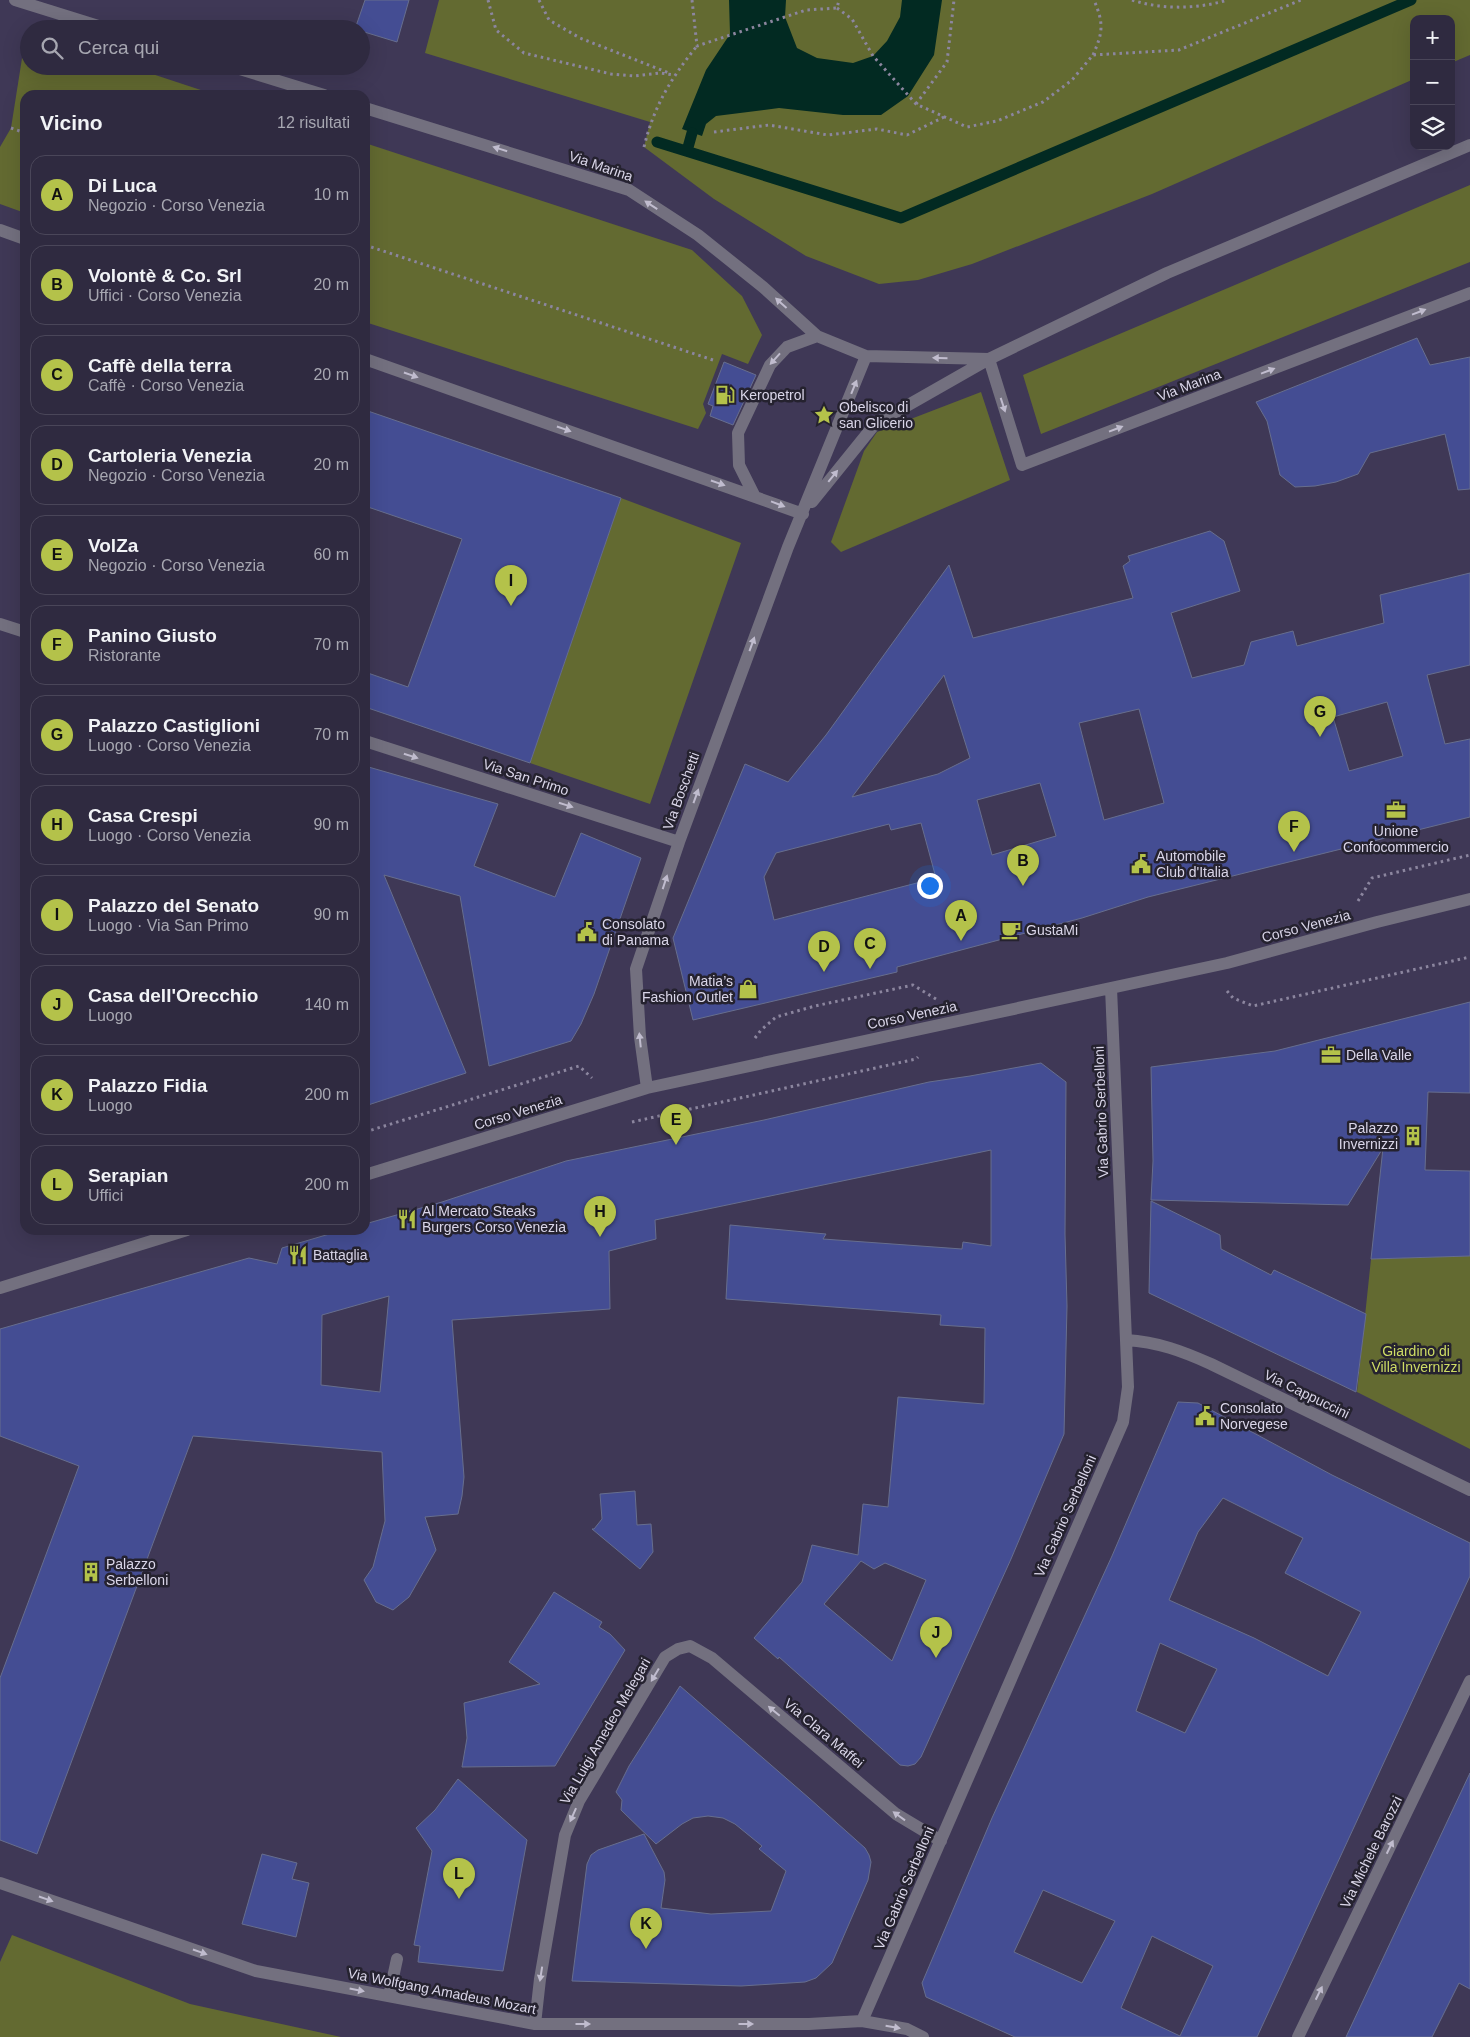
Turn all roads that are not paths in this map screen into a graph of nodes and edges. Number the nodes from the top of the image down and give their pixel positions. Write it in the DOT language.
graph roads {
  1 [pos="15,0"];
  2 [pos="79,20"];
  3 [pos="259,75"];
  4 [pos="308,90"];
  5 [pos="370,110"];
  6 [pos="1470,145"];
  7 [pos="0,230"];
  8 [pos="20,237"];
  9 [pos="1470,293"];
  10 [pos="817,336"];
  11 [pos="866,356"];
  12 [pos="988,359"];
  13 [pos="370,361"];
  14 [pos="754,495"];
  15 [pos="803,514"];
  16 [pos="0,624"];
  17 [pos="20,630"];
  18 [pos="370,743"];
  19 [pos="679,842"];
  20 [pos="1470,899"];
  21 [pos="1111,988"];
  22 [pos="647,1088"];
  23 [pos="370,1173"];
  24 [pos="171,1235"];
  25 [pos="0,1288"];
  26 [pos="1126,1340"];
  27 [pos="1470,1490"];
  28 [pos="690,1646"];
  29 [pos="1470,1680"];
  30 [pos="940,1841"];
  31 [pos="0,1882"];
  32 [pos="397,1959"];
  33 [pos="390,1996"];
  34 [pos="862,2021"];
  35 [pos="535,2024"];
  36 [pos="923,2037"];
  37 [pos="1298,2037"];
  1 -- 2 [label="street"];
  3 -- 4 [label="street"];
  10 -- 5 [label="street, Via Marina, one-way"];
  6 -- 12 [label="street, Via Marina"];
  7 -- 8 [label="street"];
  12 -- 9 [label="street, Via Marina, one-way"];
  10 -- 11 [label="street, Via Marina"];
  10 -- 14 [label="street, one-way"];
  12 -- 11 [label="street, Via Marina, one-way"];
  15 -- 11 [label="street, one-way"];
  15 -- 12 [label="street, Via Marina, one-way"];
  13 -- 14 [label="street, one-way"];
  14 -- 15 [label="street, one-way"];
  19 -- 15 [label="street, Via Boschetti, one-way"];
  16 -- 17 [label="street"];
  18 -- 19 [label="street, Via San Primo, one-way"];
  22 -- 19 [label="street, Via Boschetti, one-way"];
  20 -- 21 [label="street, Corso Venezia"];
  21 -- 22 [label="street, Corso Venezia"];
  21 -- 26 [label="street, Via Gabrio Serbelloni"];
  22 -- 23 [label="street, Corso Venezia"];
  24 -- 25 [label="street"];
  26 -- 27 [label="street, Via Cappuccini"];
  26 -- 30 [label="street, Via Gabrio Serbelloni"];
  30 -- 28 [label="street, Via Clara Maffei, one-way"];
  28 -- 35 [label="street, Via Luigi Amedeo Melegari, one-way"];
  37 -- 29 [label="street, Via Michele Barozzi, one-way"];
  30 -- 34 [label="street, Via Gabrio Serbelloni"];
  31 -- 33 [label="street, Via Wolfgang Amadeus Mozart, one-way"];
  32 -- 33 [label="street"];
  33 -- 35 [label="street, Via Wolfgang Amadeus Mozart"];
  35 -- 34 [label="street, Via Wolfgang Amadeus Mozart, one-way"];
  34 -- 36 [label="street, Via Wolfgang Amadeus Mozart, one-way"];
}
